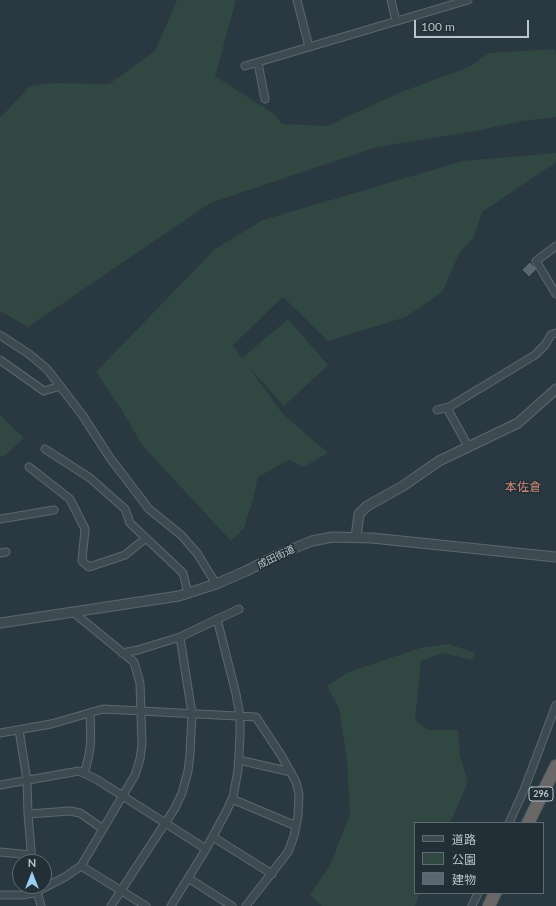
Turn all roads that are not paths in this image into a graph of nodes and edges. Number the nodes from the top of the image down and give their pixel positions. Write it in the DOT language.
graph roads {
  1 [pos="297,0"];
  2 [pos="391,0"];
  3 [pos="468,0"];
  4 [pos="396,21"];
  5 [pos="309,47"];
  6 [pos="258,63"];
  7 [pos="245,66"];
  8 [pos="265,99"];
  9 [pos="556,246"];
  10 [pos="553,281"];
  11 [pos="556,294"];
  12 [pos="556,333"];
  13 [pos="0,335"];
  14 [pos="0,360"];
  15 [pos="60,386"];
  16 [pos="556,389"];
  17 [pos="447,408"];
  18 [pos="437,410"];
  19 [pos="468,446"];
  20 [pos="45,449"];
  21 [pos="29,467"];
  22 [pos="54,510"];
  23 [pos="0,519"];
  24 [pos="356,537"];
  25 [pos="146,538"];
  26 [pos="556,557"];
  27 [pos="216,584"];
  28 [pos="188,593"];
  29 [pos="239,609"];
  30 [pos="73,612"];
  31 [pos="217,619"];
  32 [pos="0,623"];
  33 [pos="180,637"];
  34 [pos="122,653"];
  35 [pos="556,705"];
  36 [pos="141,711"];
  37 [pos="90,713"];
  38 [pos="192,714"];
  39 [pos="240,716"];
  40 [pos="19,730"];
  41 [pos="0,733"];
  42 [pos="239,760"];
  43 [pos="556,766"];
  44 [pos="290,772"];
  45 [pos="84,773"];
  46 [pos="27,780"];
  47 [pos="0,785"];
  48 [pos="123,796"];
  49 [pos="232,800"];
  50 [pos="28,814"];
  51 [pos="509,822"];
  52 [pos="528,822"];
  53 [pos="166,823"];
  54 [pos="296,826"];
  55 [pos="103,829"];
  56 [pos="213,837"];
  57 [pos="206,849"];
  58 [pos="0,852"];
  59 [pos="12,854"];
  60 [pos="31,854"];
  61 [pos="81,866"];
  62 [pos="272,874"];
  63 [pos="188,878"];
  64 [pos="52,883"];
  65 [pos="121,891"];
  66 [pos="25,894"];
  67 [pos="36,894"];
  68 [pos="478,894"];
  69 [pos="495,894"];
  70 [pos="0,895"];
  71 [pos="41,906"];
  72 [pos="111,906"];
  73 [pos="146,906"];
  74 [pos="170,906"];
  75 [pos="232,906"];
  76 [pos="246,906"];
  77 [pos="472,906"];
  78 [pos="489,906"];
  1 -- 5 [label="street"];
  2 -- 4 [label="street"];
  3 -- 4 [label="street"];
  4 -- 5 [label="street"];
  5 -- 6 [label="street"];
  6 -- 7 [label="street"];
  6 -- 8 [label="street"];
  9 -- 10 [label="street"];
  10 -- 11 [label="street"];
  12 -- 17 [label="street"];
  13 -- 15 [label="street"];
  14 -- 15 [label="street"];
  15 -- 27 [label="street"];
  16 -- 19 [label="street"];
  17 -- 18 [label="street"];
  17 -- 19 [label="street"];
  19 -- 24 [label="street"];
  20 -- 25 [label="street"];
  21 -- 25 [label="street"];
  22 -- 23 [label="street"];
  24 -- 26 [label="street, 成田街道"];
  24 -- 27 [label="street, 成田街道"];
  25 -- 28 [label="street"];
  27 -- 28 [label="street, 成田街道"];
  28 -- 30 [label="street, 成田街道"];
  29 -- 31 [label="street"];
  30 -- 32 [label="street, 成田街道"];
  30 -- 34 [label="street"];
  31 -- 33 [label="street"];
  31 -- 39 [label="street"];
  33 -- 34 [label="street"];
  33 -- 38 [label="street"];
  34 -- 36 [label="street"];
  35 -- 51 [label="street"];
  36 -- 37 [label="street"];
  36 -- 38 [label="street"];
  36 -- 48 [label="street"];
  37 -- 40 [label="street"];
  37 -- 45 [label="street"];
  38 -- 39 [label="street"];
  38 -- 53 [label="street"];
  39 -- 42 [label="street"];
  39 -- 44 [label="street"];
  40 -- 41 [label="street"];
  40 -- 46 [label="street"];
  42 -- 44 [label="street"];
  42 -- 49 [label="street"];
  43 -- 52 [label="highway, 296"];
  44 -- 54 [label="street"];
  45 -- 46 [label="street"];
  45 -- 48 [label="street"];
  46 -- 47 [label="street"];
  46 -- 50 [label="street"];
  48 -- 53 [label="street"];
  48 -- 55 [label="street"];
  49 -- 54 [label="street"];
  49 -- 56 [label="street"];
  50 -- 55 [label="street"];
  50 -- 60 [label="street"];
  53 -- 57 [label="street"];
  53 -- 65 [label="street"];
  54 -- 62 [label="street"];
  55 -- 61 [label="street"];
  56 -- 57 [label="street"];
  56 -- 62 [label="street"];
  57 -- 63 [label="street"];
  58 -- 59 [label="street"];
  61 -- 64 [label="street"];
  61 -- 65 [label="street"];
  62 -- 76 [label="street"];
  63 -- 74 [label="street"];
  63 -- 75 [label="street"];
  65 -- 72 [label="street"];
  65 -- 73 [label="street"];
  66 -- 70 [label="street"];
  67 -- 71 [label="street"];
  68 -- 77 [label="street"];
  69 -- 78 [label="highway"];
}
